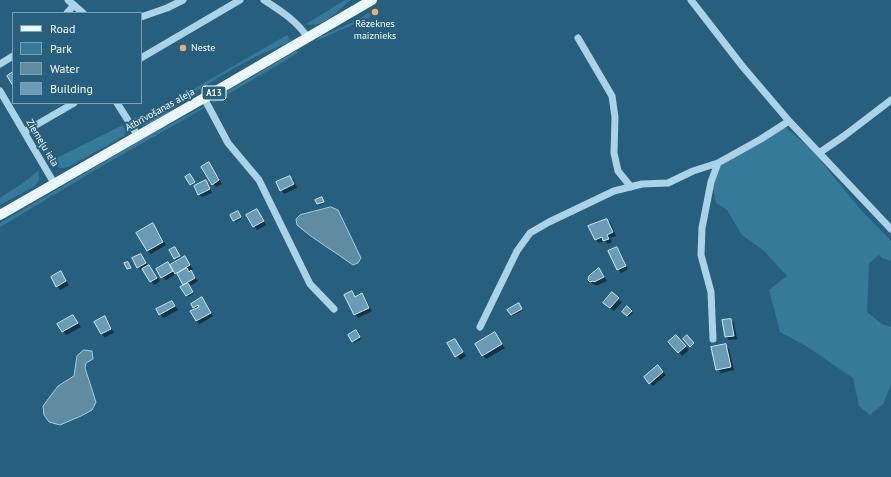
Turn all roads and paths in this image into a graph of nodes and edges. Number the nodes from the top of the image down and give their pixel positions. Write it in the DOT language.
graph roads {
  1 [pos="68,0"];
  2 [pos="183,0"];
  3 [pos="240,0"];
  4 [pos="264,0"];
  5 [pos="372,0"];
  6 [pos="691,0"];
  7 [pos="74,5"];
  8 [pos="68,12"];
  9 [pos="82,12"];
  10 [pos="142,17"];
  11 [pos="308,38"];
  12 [pos="578,38"];
  13 [pos="12,57"];
  14 [pos="142,57"];
  15 [pos="0,64"];
  16 [pos="0,91"];
  17 [pos="204,98"];
  18 [pos="891,100"];
  19 [pos="72,104"];
  20 [pos="118,104"];
  21 [pos="789,121"];
  22 [pos="24,132"];
  23 [pos="138,136"];
  24 [pos="819,153"];
  25 [pos="718,162"];
  26 [pos="54,183"];
  27 [pos="631,187"];
  28 [pos="0,215"];
  29 [pos="891,229"];
  30 [pos="334,310"];
  31 [pos="480,327"];
  32 [pos="713,339"];
  1 -- 7 [label="street"];
  2 -- 10 [label="street"];
  3 -- 14 [label="street"];
  4 -- 11 [label="street"];
  5 -- 11 [label="main road, Atbrīvošanas aleja / A13"];
  6 -- 21 [label="street"];
  7 -- 8 [label="street"];
  7 -- 9 [label="street"];
  11 -- 17 [label="main road, Atbrīvošanas aleja / A13"];
  12 -- 27 [label="street"];
  13 -- 15 [label="street"];
  16 -- 22 [label="street, Ziemeļu iela"];
  17 -- 23 [label="main road, Atbrīvošanas aleja / A13"];
  17 -- 30 [label="street"];
  18 -- 24 [label="street"];
  19 -- 22 [label="street"];
  20 -- 23 [label="street"];
  21 -- 24 [label="street"];
  21 -- 25 [label="street"];
  22 -- 26 [label="street, Ziemeļu iela"];
  23 -- 26 [label="main road, Atbrīvošanas aleja / A13"];
  24 -- 29 [label="street"];
  25 -- 27 [label="street"];
  25 -- 32 [label="street"];
  26 -- 28 [label="main road, Atbrīvošanas aleja / A13"];
  27 -- 31 [label="street"];
}
